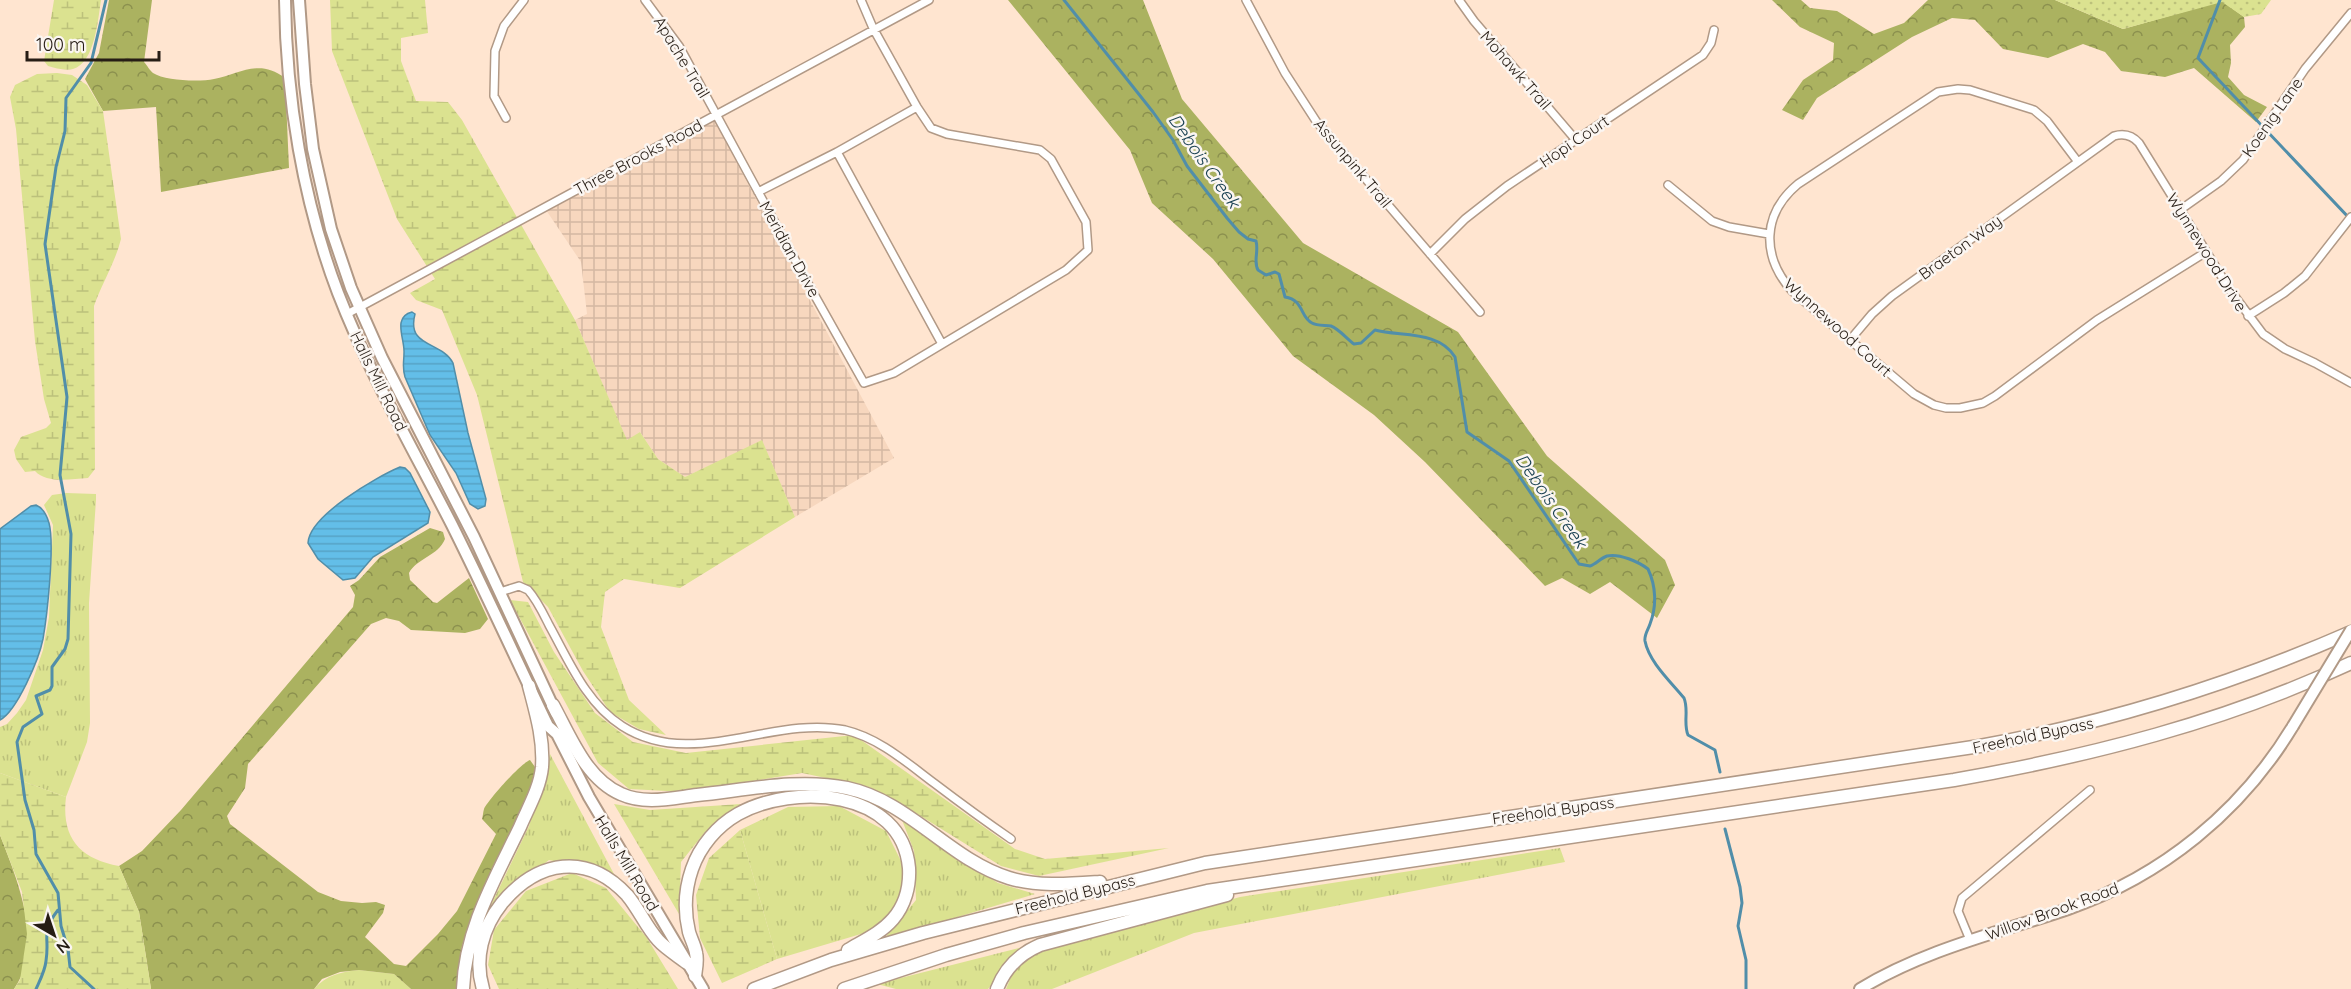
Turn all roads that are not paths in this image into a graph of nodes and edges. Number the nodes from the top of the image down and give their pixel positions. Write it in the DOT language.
graph roads {
  1 [pos="285,0"];
  2 [pos="299,0"];
  3 [pos="524,0"];
  4 [pos="645,0"];
  5 [pos="861,0"];
  6 [pos="929,0"];
  7 [pos="1246,0"];
  8 [pos="1459,0"];
  9 [pos="2351,13"];
  10 [pos="873,28"];
  11 [pos="1714,30"];
  12 [pos="917,107"];
  13 [pos="717,115"];
  14 [pos="506,118"];
  15 [pos="1575,139"];
  16 [pos="837,152"];
  17 [pos="2078,162"];
  18 [pos="1668,185"];
  19 [pos="758,192"];
  20 [pos="2180,210"];
  21 [pos="2351,218"];
  22 [pos="1768,234"];
  23 [pos="2206,252"];
  24 [pos="1430,254"];
  25 [pos="359,308"];
  26 [pos="1480,312"];
  27 [pos="347,314"];
  28 [pos="2248,316"];
  29 [pos="1850,340"];
  30 [pos="942,344"];
  31 [pos="372,367"];
  32 [pos="2351,383"];
  33 [pos="407,408"];
  34 [pos="500,592"];
  35 [pos="2351,631"];
  36 [pos="2351,663"];
  37 [pos="529,686"];
  38 [pos="553,705"];
  39 [pos="558,734"];
  40 [pos="2090,790"];
  41 [pos="1011,839"];
  42 [pos="1296,876"];
  43 [pos="1134,880"];
  44 [pos="1970,940"];
  45 [pos="692,960"];
  46 [pos="831,960"];
  47 [pos="695,976"];
  48 [pos="463,989"];
  49 [pos="483,989"];
  50 [pos="703,989"];
  51 [pos="754,989"];
  52 [pos="844,989"];
  53 [pos="997,989"];
  54 [pos="1860,989"];
  1 -- 27 [label="main road, Halls Mill Road"];
  2 -- 25 [label="main road, Halls Mill Road"];
  3 -- 14 [label="street"];
  4 -- 13 [label="street, Apache Trail"];
  5 -- 10 [label="street"];
  6 -- 10 [label="street, Three Brooks Road"];
  7 -- 24 [label="street, Assunpink Trail"];
  8 -- 15 [label="street, Mohawk Trail"];
  9 -- 20 [label="street, Koenig Lane"];
  10 -- 12 [label="street"];
  10 -- 13 [label="street, Three Brooks Road"];
  11 -- 15 [label="street, Hopi Court"];
  12 -- 16 [label="street"];
  12 -- 30 [label="street"];
  13 -- 19 [label="street, Meridian Drive"];
  13 -- 25 [label="street, Three Brooks Road"];
  15 -- 24 [label="street, Hopi Court"];
  16 -- 19 [label="street"];
  16 -- 30 [label="street"];
  17 -- 20 [label="street, Wynnewood Drive"];
  17 -- 22 [label="street"];
  17 -- 29 [label="street, Braeton Way"];
  18 -- 22 [label="street"];
  19 -- 30 [label="street, Meridian Drive"];
  20 -- 23 [label="street, Wynnewood Drive"];
  21 -- 28 [label="street"];
  22 -- 29 [label="street, Wynnewood Court"];
  23 -- 28 [label="street, Wynnewood Drive"];
  23 -- 29 [label="street, Wynnewood Court"];
  24 -- 26 [label="street, Assunpink Trail"];
  25 -- 27 [label="street, Three Brooks Road"];
  25 -- 33 [label="main road, Halls Mill Road"];
  27 -- 31 [label="main road, Halls Mill Road"];
  28 -- 32 [label="street, Wynnewood Drive"];
  31 -- 33 [label="main road"];
  31 -- 37 [label="main road, Halls Mill Road"];
  33 -- 34 [label="main road, Halls Mill Road"];
  34 -- 38 [label="main road, Halls Mill Road"];
  34 -- 41 [label="street"];
  35 -- 43 [label="highway, Freehold Bypass"];
  35 -- 44 [label="main road, Willow Brook Road, bridge"];
  36 -- 42 [label="highway, Freehold Bypass"];
  37 -- 39 [label="main road, Halls Mill Road"];
  37 -- 48 [label="highway"];
  38 -- 39 [label="main road, Halls Mill Road"];
  38 -- 43 [label="highway"];
  39 -- 45 [label="main road, Halls Mill Road"];
  40 -- 44 [label="street"];
  42 -- 52 [label="highway, Freehold Bypass"];
  42 -- 53 [label="highway"];
  43 -- 46 [label="highway, Freehold Bypass"];
  44 -- 54 [label="main road, Willow Brook Road"];
  45 -- 46 [label="highway"];
  45 -- 47 [label="highway"];
  45 -- 49 [label="highway"];
  46 -- 51 [label="highway, Freehold Bypass"];
  47 -- 50 [label="main road"];
}
